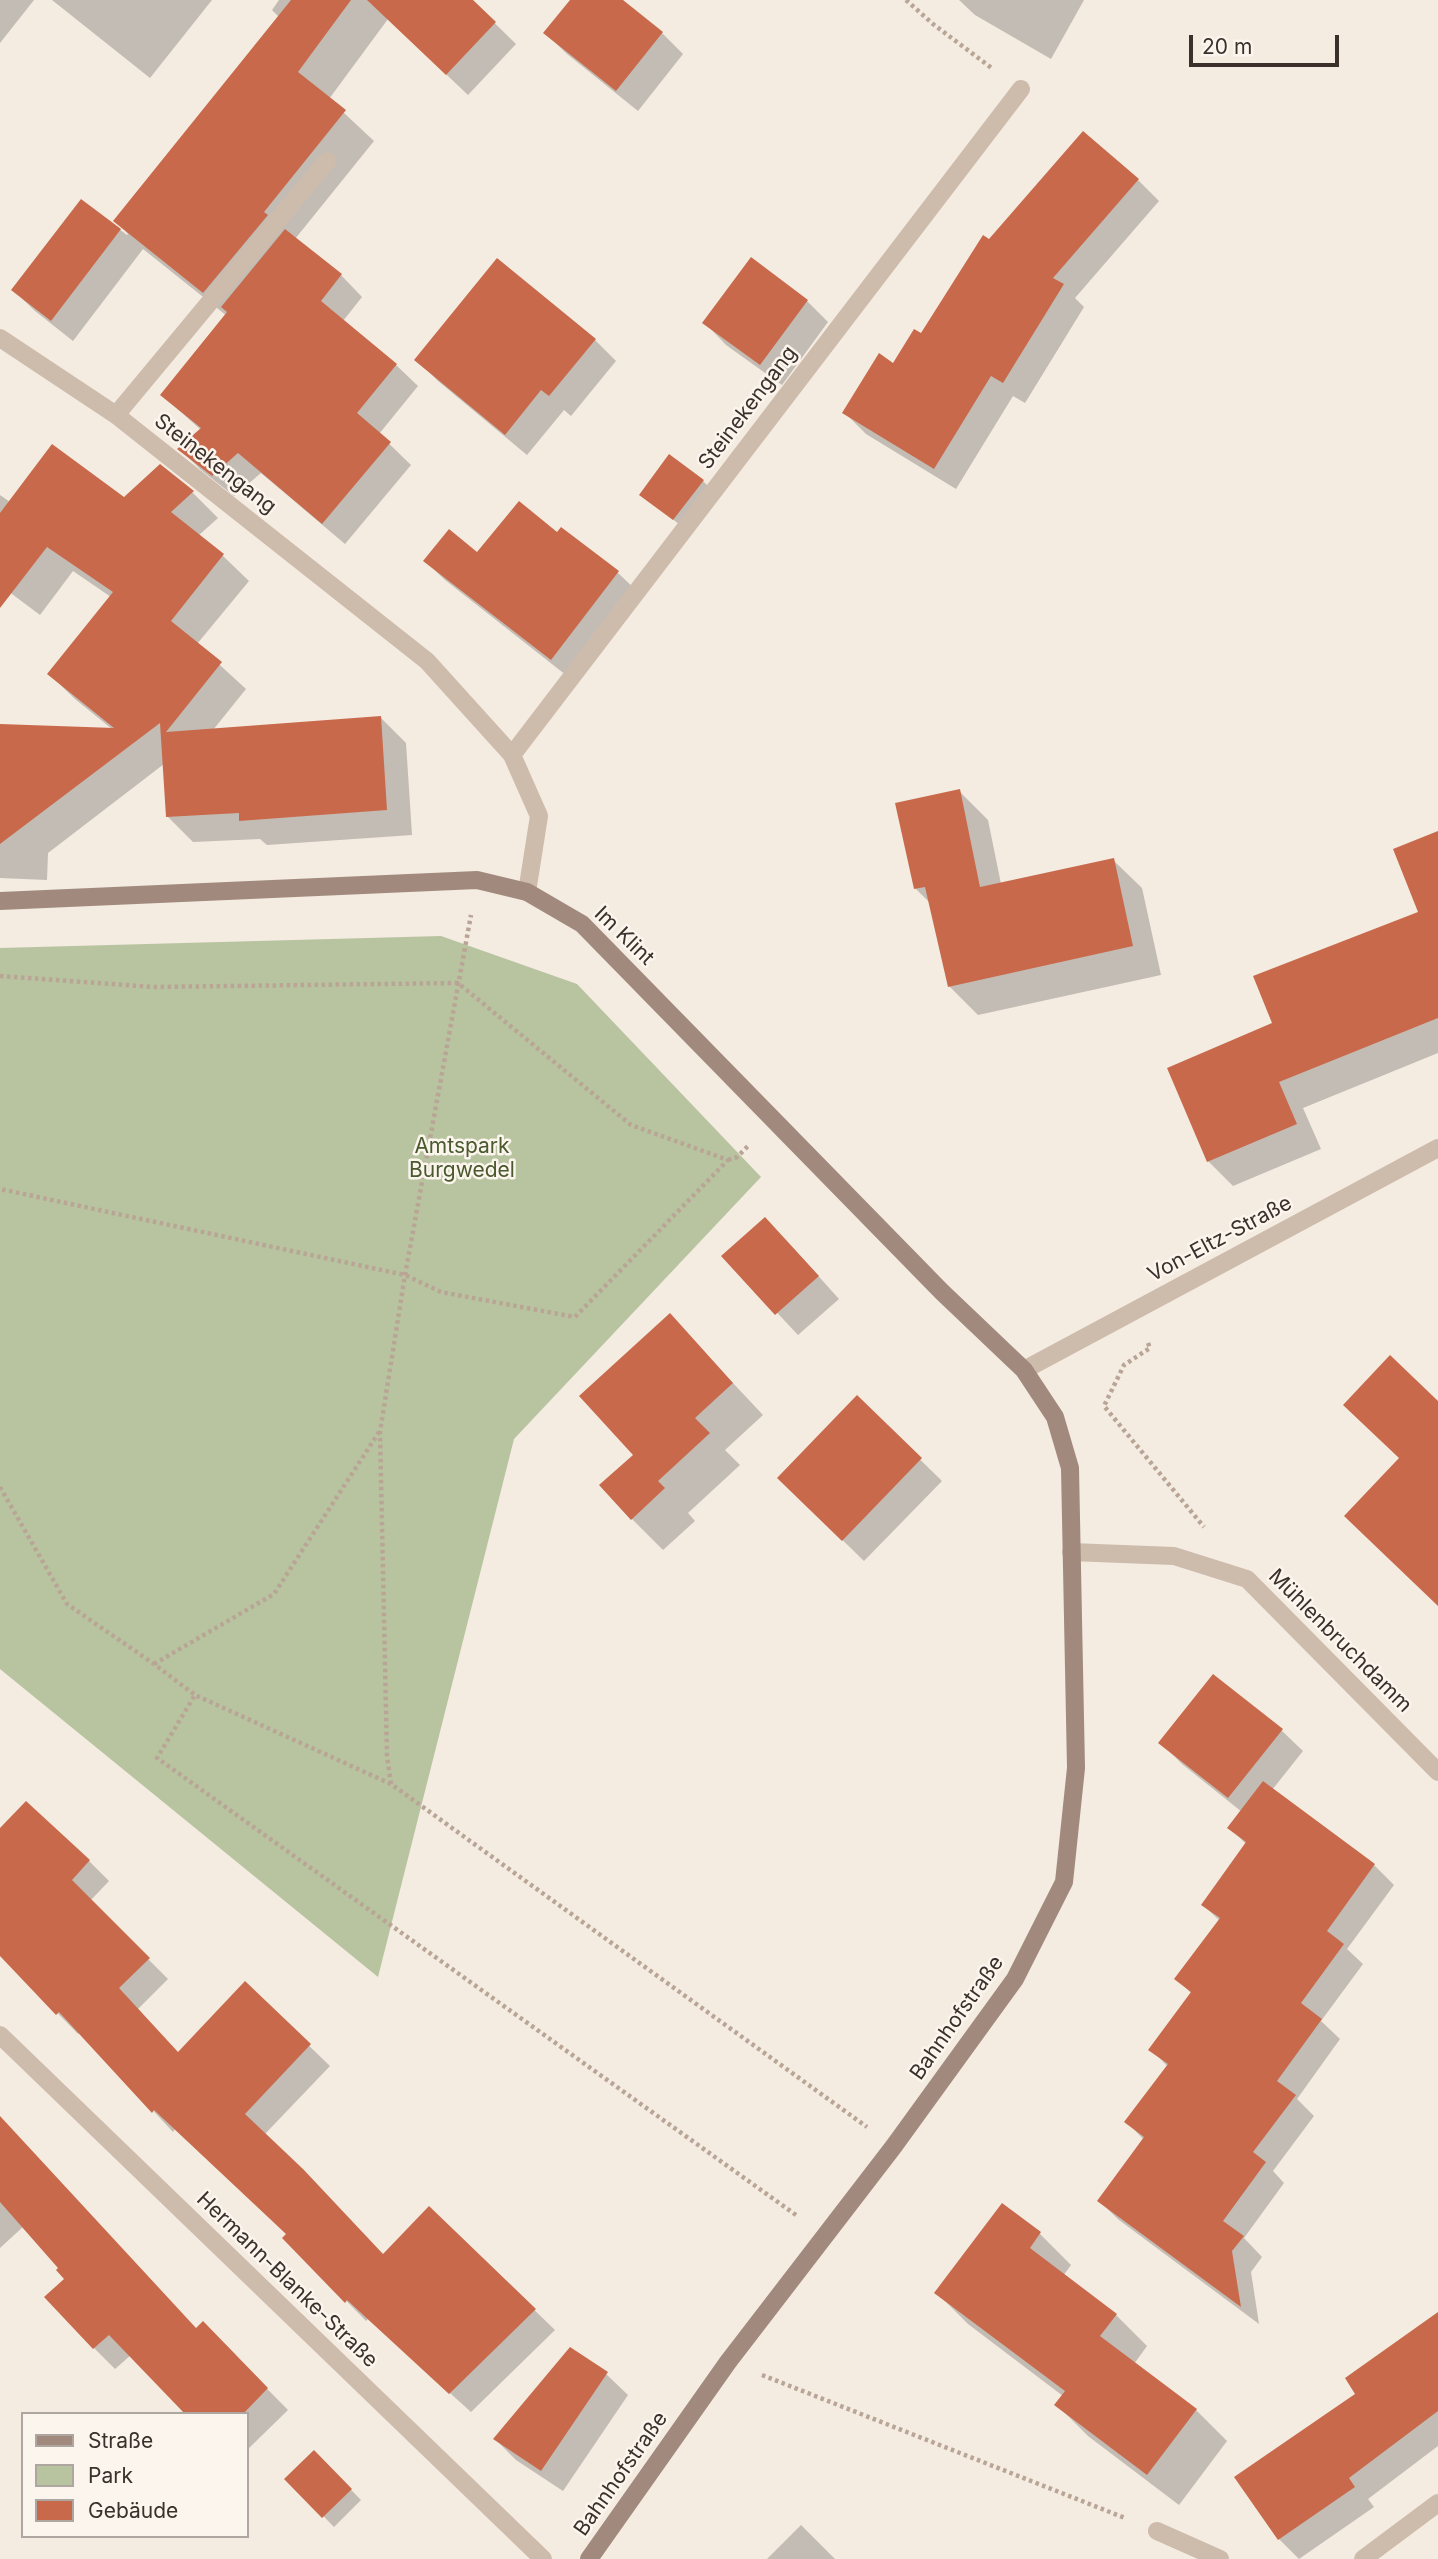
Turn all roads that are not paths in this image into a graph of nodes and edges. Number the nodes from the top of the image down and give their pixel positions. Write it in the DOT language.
graph roads {
  1 [pos="1020,89"];
  2 [pos="327,161"];
  3 [pos="0,338"];
  4 [pos="116,415"];
  5 [pos="512,755"];
  6 [pos="527,892"];
  7 [pos="0,901"];
  8 [pos="1438,1148"];
  9 [pos="1024,1370"];
  10 [pos="1072,1552"];
  11 [pos="1438,1772"];
  12 [pos="0,2035"];
  13 [pos="1438,2504"];
  14 [pos="1157,2531"];
  15 [pos="543,2559"];
  16 [pos="589,2559"];
  17 [pos="1220,2559"];
  18 [pos="1363,2559"];
  1 -- 5 [label="street, Steinekengang"];
  2 -- 4 [label="street"];
  3 -- 4 [label="street, Steinekengang"];
  4 -- 5 [label="street, Steinekengang"];
  5 -- 6 [label="street, Steinekengang"];
  6 -- 7 [label="main road, Im Klint"];
  6 -- 9 [label="main road, Im Klint"];
  8 -- 9 [label="street, Von-Eltz-Straße"];
  9 -- 10 [label="main road, Bahnhofstraße"];
  10 -- 11 [label="street, Mühlenbruchdamm"];
  10 -- 16 [label="main road, Bahnhofstraße"];
  12 -- 15 [label="street, Hermann-Blanke-Straße"];
  13 -- 18 [label="street"];
  14 -- 17 [label="street"];
}
